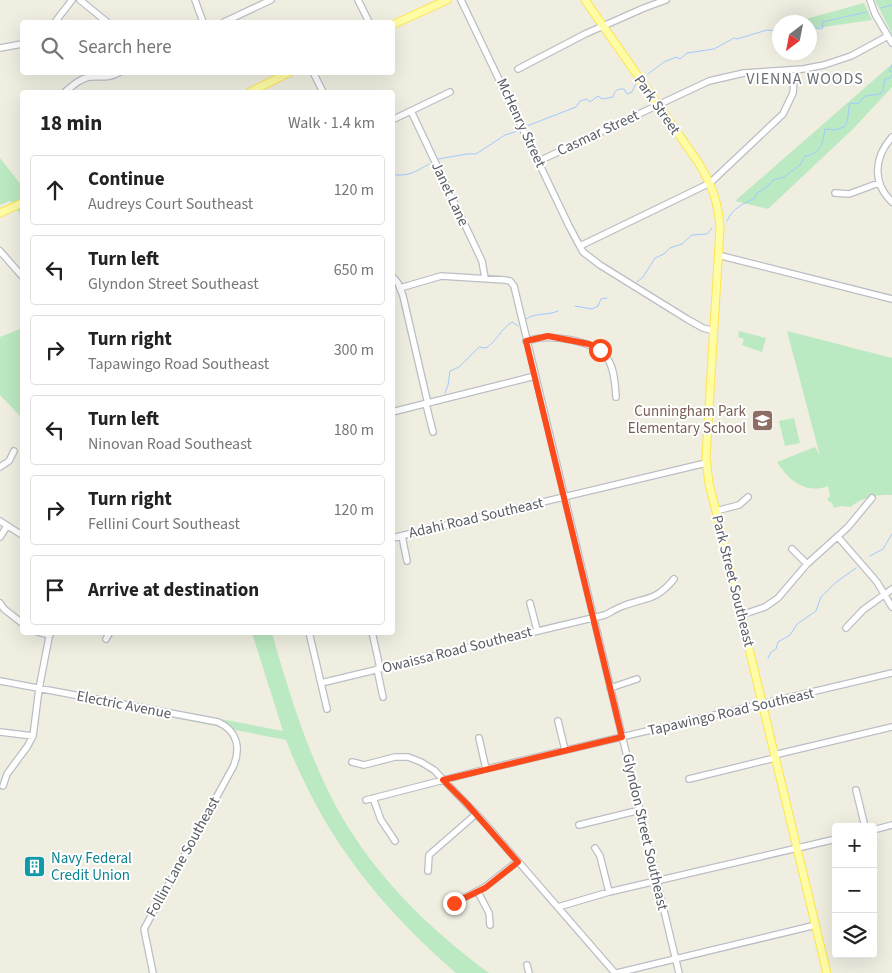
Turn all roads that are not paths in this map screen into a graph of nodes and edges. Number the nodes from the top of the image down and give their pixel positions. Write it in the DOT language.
graph roads {
  1 [pos="72,0"];
  2 [pos="80,0"];
  3 [pos="195,0"];
  4 [pos="271,0"];
  5 [pos="358,0"];
  6 [pos="447,0"];
  7 [pos="461,0"];
  8 [pos="585,0"];
  9 [pos="666,0"];
  10 [pos="870,0"];
  11 [pos="57,20"];
  12 [pos="105,20"];
  13 [pos="202,20"];
  14 [pos="228,20"];
  15 [pos="368,20"];
  16 [pos="395,24"];
  17 [pos="604,27"];
  18 [pos="888,36"];
  19 [pos="892,43"];
  20 [pos="20,44"];
  21 [pos="0,48"];
  22 [pos="518,69"];
  23 [pos="795,70"];
  24 [pos="115,75"];
  25 [pos="284,75"];
  26 [pos="314,75"];
  27 [pos="68,90"];
  28 [pos="254,90"];
  29 [pos="322,90"];
  30 [pos="450,92"];
  31 [pos="657,105"];
  32 [pos="411,111"];
  33 [pos="395,119"];
  34 [pos="892,137"];
  35 [pos="538,161"];
  36 [pos="710,183"];
  37 [pos="879,184"];
  38 [pos="836,193"];
  39 [pos="892,202"];
  40 [pos="20,204"];
  41 [pos="0,213"];
  42 [pos="580,246"];
  43 [pos="0,251"];
  44 [pos="718,255"];
  45 [pos="20,274"];
  46 [pos="486,278"];
  47 [pos="395,280"];
  48 [pos="400,288"];
  49 [pos="892,299"];
  50 [pos="714,331"];
  51 [pos="526,341"];
  52 [pos="535,376"];
  53 [pos="616,397"];
  54 [pos="427,404"];
  55 [pos="395,411"];
  56 [pos="432,432"];
  57 [pos="14,450"];
  58 [pos="706,464"];
  59 [pos="0,467"];
  60 [pos="748,497"];
  61 [pos="564,498"];
  62 [pos="872,498"];
  63 [pos="716,511"];
  64 [pos="0,521"];
  65 [pos="7,526"];
  66 [pos="20,534"];
  67 [pos="402,536"];
  68 [pos="0,537"];
  69 [pos="395,537"];
  70 [pos="838,537"];
  71 [pos="792,549"];
  72 [pos="407,561"];
  73 [pos="807,564"];
  74 [pos="674,579"];
  75 [pos="892,589"];
  76 [pos="885,594"];
  77 [pos="0,603"];
  78 [pos="530,603"];
  79 [pos="892,607"];
  80 [pos="741,615"];
  81 [pos="594,618"];
  82 [pos="20,621"];
  83 [pos="846,628"];
  84 [pos="537,630"];
  85 [pos="50,635"];
  86 [pos="108,635"];
  87 [pos="310,635"];
  88 [pos="373,635"];
  89 [pos="106,639"];
  90 [pos="379,669"];
  91 [pos="892,673"];
  92 [pos="637,679"];
  93 [pos="0,681"];
  94 [pos="321,683"];
  95 [pos="610,688"];
  96 [pos="39,689"];
  97 [pos="383,697"];
  98 [pos="762,704"];
  99 [pos="327,709"];
  100 [pos="558,721"];
  101 [pos="892,727"];
  102 [pos="0,732"];
  103 [pos="33,736"];
  104 [pos="622,737"];
  105 [pos="479,738"];
  106 [pos="237,744"];
  107 [pos="566,750"];
  108 [pos="774,756"];
  109 [pos="352,762"];
  110 [pos="486,769"];
  111 [pos="689,779"];
  112 [pos="443,780"];
  113 [pos="4,786"];
  114 [pos="856,790"];
  115 [pos="373,798"];
  116 [pos="366,800"];
  117 [pos="640,810"];
  118 [pos="476,814"];
  119 [pos="864,823"];
  120 [pos="579,825"];
  121 [pos="892,825"];
  122 [pos="877,829"];
  123 [pos="832,840"];
  124 [pos="395,841"];
  125 [pos="595,848"];
  126 [pos="797,848"];
  127 [pos="518,862"];
  128 [pos="428,871"];
  129 [pos="657,882"];
  130 [pos="478,892"];
  131 [pos="609,892"];
  132 [pos="454,903"];
  133 [pos="558,906"];
  134 [pos="490,925"];
  135 [pos="816,925"];
  136 [pos="676,959"];
  137 [pos="527,965"];
  138 [pos="153,973"];
  139 [pos="529,973"];
  140 [pos="616,973"];
  141 [pos="679,973"];
  142 [pos="827,973"];
  1 -- 11 [label="street"];
  2 -- 12 [label="street"];
  3 -- 13 [label="street"];
  4 -- 14 [label="street"];
  5 -- 15 [label="street"];
  6 -- 16 [label="main road"];
  7 -- 35 [label="street, McHenry Street"];
  8 -- 17 [label="main road"];
  9 -- 17 [label="street"];
  10 -- 18 [label="street"];
  17 -- 22 [label="street"];
  17 -- 31 [label="main road, Park Street"];
  18 -- 19 [label="street"];
  18 -- 23 [label="street, Casmar Street"];
  20 -- 21 [label="street"];
  23 -- 31 [label="street, Casmar Street"];
  23 -- 36 [label="street"];
  24 -- 27 [label="street"];
  25 -- 28 [label="main road"];
  26 -- 29 [label="street"];
  30 -- 32 [label="street"];
  31 -- 35 [label="street, Casmar Street"];
  31 -- 36 [label="main road, Park Street"];
  32 -- 33 [label="street"];
  32 -- 46 [label="street, Janet Lane"];
  34 -- 37 [label="street"];
  35 -- 42 [label="street, McHenry Street"];
  36 -- 42 [label="street"];
  36 -- 44 [label="main road, Park Street Southeast"];
  37 -- 38 [label="street"];
  37 -- 39 [label="street"];
  40 -- 41 [label="main road"];
  42 -- 50 [label="street, McHenry Street"];
  43 -- 45 [label="street"];
  44 -- 49 [label="street"];
  44 -- 50 [label="main road, Park Street Southeast"];
  46 -- 48 [label="street"];
  46 -- 51 [label="street, Glyndon Street Southeast"];
  47 -- 48 [label="street"];
  48 -- 54 [label="street"];
  50 -- 58 [label="main road, Park Street Southeast"];
  51 -- 52 [label="street, Glyndon Street Southeast"];
  51 -- 53 [label="street"];
  52 -- 54 [label="street"];
  52 -- 61 [label="street, Glyndon Street Southeast"];
  54 -- 55 [label="street"];
  54 -- 56 [label="street"];
  57 -- 59 [label="street"];
  58 -- 61 [label="street, Adahi Road Southeast"];
  58 -- 63 [label="main road, Park Street Southeast"];
  60 -- 63 [label="street"];
  61 -- 67 [label="street, Adahi Road Southeast"];
  61 -- 81 [label="street, Glyndon Street Southeast"];
  62 -- 70 [label="street"];
  63 -- 80 [label="main road, Park Street Southeast"];
  64 -- 65 [label="street"];
  65 -- 66 [label="street"];
  65 -- 68 [label="street"];
  67 -- 69 [label="street, Adahi Road Southeast"];
  67 -- 72 [label="street"];
  70 -- 73 [label="street"];
  70 -- 76 [label="street"];
  71 -- 73 [label="street"];
  73 -- 80 [label="street"];
  74 -- 81 [label="street, Owaissa Road Southeast"];
  75 -- 76 [label="street"];
  76 -- 79 [label="street"];
  76 -- 83 [label="street"];
  77 -- 82 [label="street"];
  78 -- 84 [label="street"];
  80 -- 98 [label="main road, Park Street Southeast"];
  81 -- 84 [label="street, Owaissa Road Southeast"];
  81 -- 95 [label="street, Glyndon Street Southeast"];
  84 -- 90 [label="street, Owaissa Road Southeast"];
  85 -- 96 [label="street"];
  86 -- 89 [label="street"];
  87 -- 94 [label="street"];
  88 -- 90 [label="street"];
  90 -- 94 [label="street, Owaissa Road Southeast"];
  90 -- 97 [label="street"];
  91 -- 98 [label="street, Tapawingo Road Southeast"];
  92 -- 95 [label="street"];
  93 -- 96 [label="street, Electric Avenue"];
  94 -- 99 [label="street"];
  95 -- 104 [label="street, Glyndon Street Southeast"];
  96 -- 103 [label="street"];
  96 -- 106 [label="street, Electric Avenue"];
  98 -- 104 [label="street, Tapawingo Road Southeast"];
  98 -- 108 [label="main road, Park Street Southeast"];
  100 -- 107 [label="street"];
  101 -- 108 [label="street"];
  102 -- 103 [label="street"];
  103 -- 113 [label="street"];
  104 -- 107 [label="street, Tapawingo Road Southeast"];
  104 -- 117 [label="street, Glyndon Street Southeast"];
  105 -- 110 [label="street"];
  106 -- 138 [label="street, Follin Lane Southeast"];
  107 -- 110 [label="street, Tapawingo Road Southeast"];
  108 -- 111 [label="street"];
  108 -- 126 [label="main road, Park Street Southeast"];
  109 -- 112 [label="street"];
  110 -- 112 [label="street, Tapawingo Road Southeast"];
  112 -- 115 [label="street, Tapawingo Road Southeast"];
  112 -- 118 [label="street"];
  114 -- 119 [label="street"];
  115 -- 116 [label="street, Tapawingo Road Southeast"];
  115 -- 124 [label="street"];
  117 -- 120 [label="street"];
  117 -- 129 [label="street, Glyndon Street Southeast"];
  118 -- 127 [label="street"];
  118 -- 128 [label="street"];
  121 -- 122 [label="street"];
  123 -- 126 [label="street"];
  125 -- 131 [label="street"];
  126 -- 129 [label="street"];
  126 -- 135 [label="main road, Park Street Southeast"];
  127 -- 130 [label="street"];
  127 -- 133 [label="street"];
  129 -- 131 [label="street"];
  129 -- 136 [label="street, Glyndon Street Southeast"];
  130 -- 132 [label="street"];
  130 -- 134 [label="street"];
  131 -- 133 [label="street"];
  133 -- 140 [label="street"];
  135 -- 136 [label="street"];
  135 -- 142 [label="main road, Park Street Southeast"];
  136 -- 140 [label="street"];
  136 -- 141 [label="street, Glyndon Street Southeast"];
  137 -- 139 [label="street"];
}
